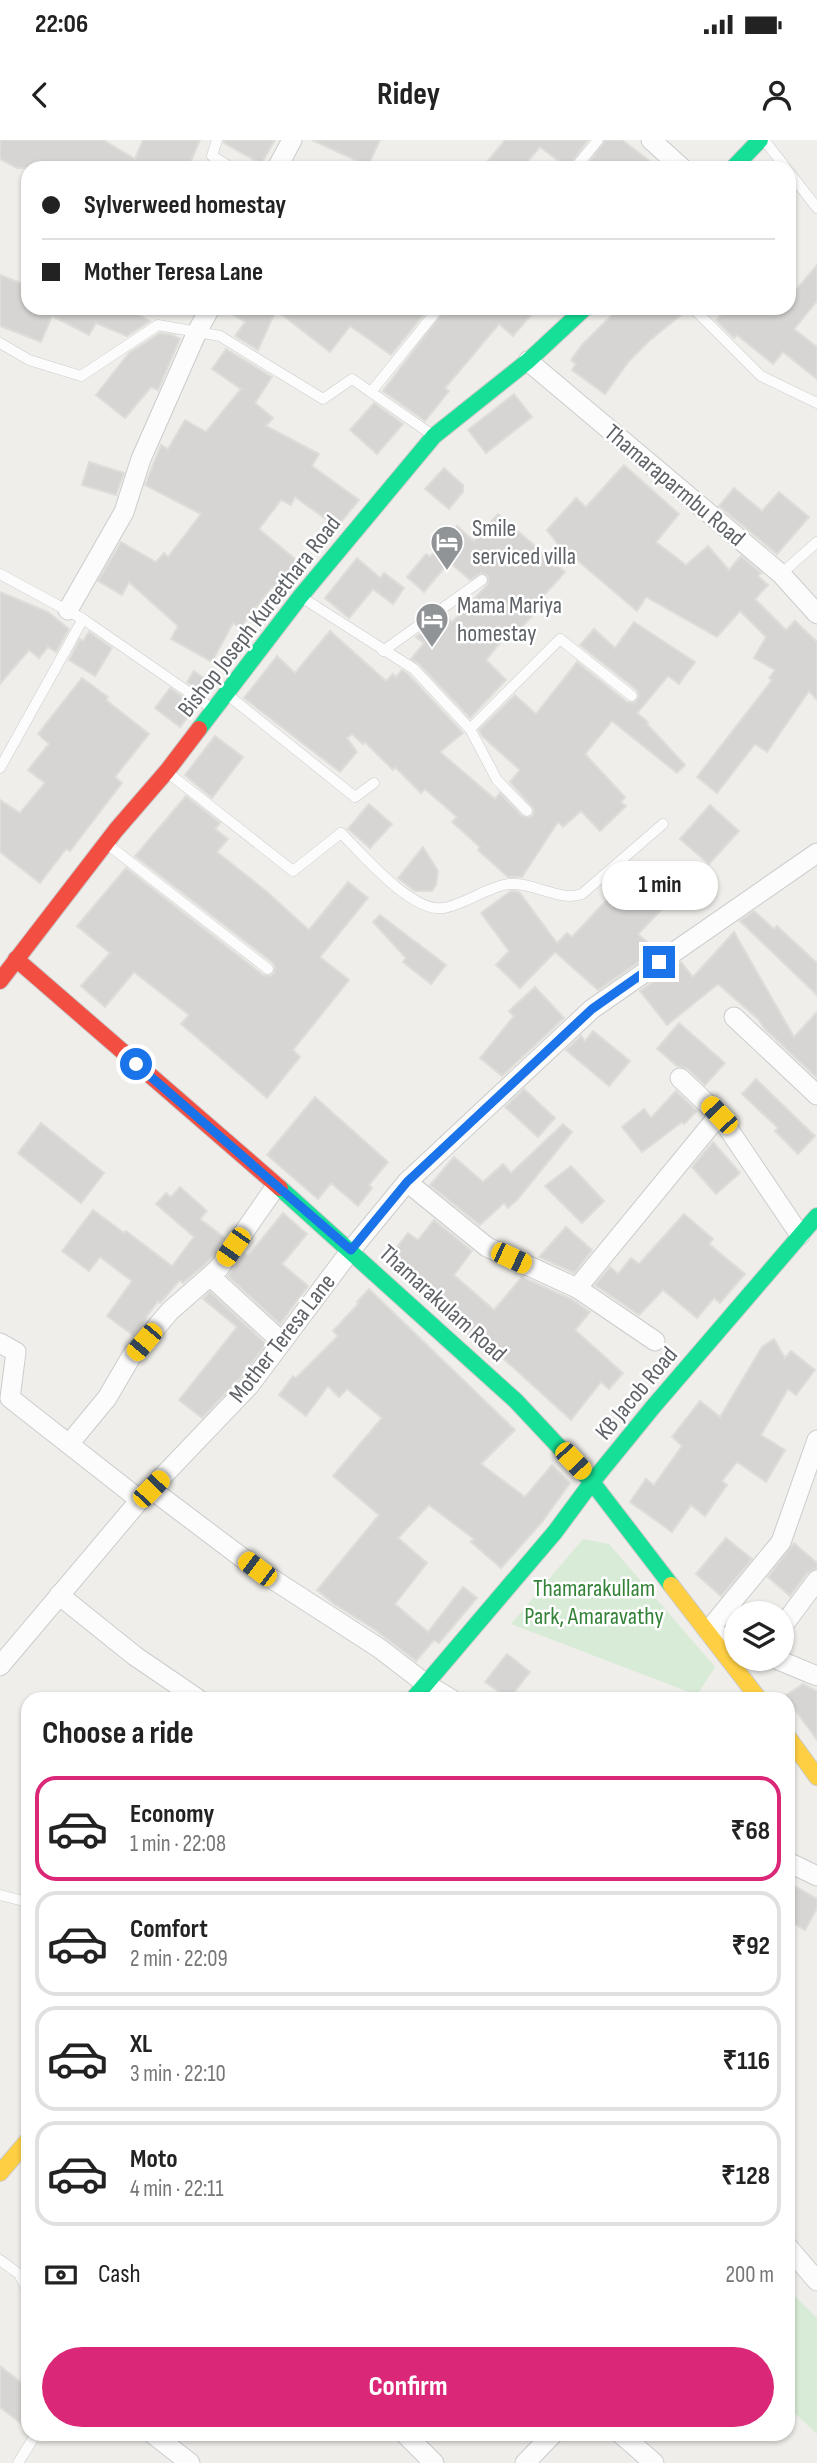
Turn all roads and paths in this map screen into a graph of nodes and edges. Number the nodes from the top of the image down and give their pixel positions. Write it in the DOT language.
graph roads {
  1 [pos="217,140"];
  2 [pos="292,140"];
  3 [pos="598,140"];
  4 [pos="650,140"];
  5 [pos="762,140"];
  6 [pos="220,161"];
  7 [pos="281,161"];
  8 [pos="581,161"];
  9 [pos="674,161"];
  10 [pos="740,161"];
  11 [pos="780,161"];
  12 [pos="796,181"];
  13 [pos="817,208"];
  14 [pos="206,315"];
  15 [pos="433,315"];
  16 [pos="577,315"];
  17 [pos="700,315"];
  18 [pos="197,332"];
  19 [pos="0,343"];
  20 [pos="528,361"];
  21 [pos="371,392"];
  22 [pos="817,403"];
  23 [pos="434,436"];
  24 [pos="817,542"];
  25 [pos="0,574"];
  26 [pos="781,574"];
  27 [pos="482,580"];
  28 [pos="300,597"];
  29 [pos="75,614"];
  30 [pos="817,614"];
  31 [pos="383,650"];
  32 [pos="226,693"];
  33 [pos="632,696"];
  34 [pos="214,709"];
  35 [pos="470,729"];
  36 [pos="0,768"];
  37 [pos="167,771"];
  38 [pos="374,783"];
  39 [pos="527,811"];
  40 [pos="663,824"];
  41 [pos="106,844"];
  42 [pos="817,853"];
  43 [pos="16,960"];
  44 [pos="268,969"];
  45 [pos="0,981"];
  46 [pos="734,1017"];
  47 [pos="680,1078"];
  48 [pos="817,1095"];
  49 [pos="719,1115"];
  50 [pos="407,1182"];
  51 [pos="276,1186"];
  52 [pos="817,1216"];
  53 [pos="800,1235"];
  54 [pos="351,1250"];
  55 [pos="210,1276"];
  56 [pos="578,1288"];
  57 [pos="655,1341"];
  58 [pos="282,1342"];
  59 [pos="0,1343"];
  60 [pos="817,1440"];
  61 [pos="69,1444"];
  62 [pos="592,1482"];
  63 [pos="146,1494"];
  64 [pos="817,1580"];
  65 [pos="60,1595"];
  66 [pos="794,1611"];
  67 [pos="708,1631"];
  68 [pos="724,1638"];
  69 [pos="794,1666"];
  70 [pos="0,1667"];
  71 [pos="817,1676"];
  72 [pos="188,1692"];
  73 [pos="420,1692"];
  74 [pos="754,1692"];
  75 [pos="795,1747"];
  76 [pos="817,1777"];
  77 [pos="795,1866"];
  78 [pos="817,1876"];
  79 [pos="0,1895"];
  80 [pos="21,1900"];
  81 [pos="21,2148"];
  82 [pos="0,2173"];
  83 [pos="795,2256"];
  84 [pos="0,2260"];
  85 [pos="21,2278"];
  86 [pos="817,2281"];
  87 [pos="32,2441"];
  88 [pos="162,2441"];
  89 [pos="412,2441"];
  90 [pos="546,2441"];
  91 [pos="629,2441"];
  92 [pos="18,2463"];
  93 [pos="190,2463"];
  94 [pos="433,2463"];
  95 [pos="525,2463"];
  96 [pos="654,2463"];
  1 -- 6 [label="lane"];
  2 -- 7 [label="street"];
  3 -- 8 [label="lane"];
  4 -- 9 [label="street"];
  5 -- 10 [label="street"];
  5 -- 11 [label="lane"];
  12 -- 13 [label="lane"];
  14 -- 18 [label="street"];
  15 -- 21 [label="lane"];
  16 -- 20 [label="street, Bishop Joseph Kureethara Road"];
  17 -- 22 [label="lane"];
  18 -- 19 [label="lane"];
  18 -- 21 [label="lane"];
  18 -- 29 [label="street"];
  20 -- 23 [label="street, Bishop Joseph Kureethara Road"];
  20 -- 26 [label="street, Thamaraparmbu Road"];
  21 -- 23 [label="lane"];
  23 -- 28 [label="street, Bishop Joseph Kureethara Road"];
  24 -- 26 [label="lane"];
  25 -- 29 [label="lane"];
  26 -- 30 [label="street, Thamaraparmbu Road"];
  27 -- 31 [label="lane"];
  28 -- 31 [label="lane"];
  28 -- 32 [label="street, Bishop Joseph Kureethara Road"];
  29 -- 34 [label="lane"];
  29 -- 36 [label="lane"];
  31 -- 35 [label="lane"];
  32 -- 34 [label="street, Bishop Joseph Kureethara Road"];
  32 -- 38 [label="lane"];
  33 -- 35 [label="lane"];
  34 -- 37 [label="street, Bishop Joseph Kureethara Road"];
  35 -- 39 [label="lane"];
  37 -- 40 [label="lane"];
  37 -- 41 [label="street, Bishop Joseph Kureethara Road"];
  41 -- 43 [label="street, Bishop Joseph Kureethara Road"];
  41 -- 44 [label="lane"];
  42 -- 50 [label="street, Mother Teresa Lane"];
  43 -- 45 [label="street, Bishop Joseph Kureethara Road"];
  43 -- 51 [label="street, Thamarakulam Road"];
  46 -- 48 [label="street"];
  47 -- 49 [label="street"];
  49 -- 53 [label="street"];
  49 -- 56 [label="street"];
  50 -- 54 [label="street, Mother Teresa Lane"];
  50 -- 56 [label="street"];
  51 -- 54 [label="street, Thamarakulam Road"];
  51 -- 55 [label="street"];
  52 -- 53 [label="street, KB Jacob Road"];
  53 -- 62 [label="street, KB Jacob Road"];
  54 -- 58 [label="street, Mother Teresa Lane"];
  54 -- 62 [label="street, Thamarakulam Road"];
  55 -- 58 [label="street"];
  55 -- 61 [label="street"];
  56 -- 57 [label="street"];
  58 -- 63 [label="street, Mother Teresa Lane"];
  59 -- 61 [label="street"];
  60 -- 67 [label="street"];
  61 -- 63 [label="street"];
  62 -- 67 [label="street, Thamarakulam Road"];
  62 -- 73 [label="street, KB Jacob Road"];
  63 -- 65 [label="street, Mother Teresa Lane"];
  63 -- 73 [label="street"];
  64 -- 66 [label="street"];
  65 -- 70 [label="street, Mother Teresa Lane"];
  65 -- 72 [label="street"];
  67 -- 68 [label="street"];
  67 -- 74 [label="street, Thamarakulam Road"];
  69 -- 71 [label="street"];
  75 -- 76 [label="street"];
  77 -- 78 [label="street"];
  79 -- 80 [label="lane"];
  81 -- 82 [label="street"];
  83 -- 86 [label="street"];
  84 -- 85 [label="lane"];
  87 -- 92 [label="lane"];
  88 -- 93 [label="street"];
  89 -- 94 [label="street"];
  90 -- 95 [label="street"];
  91 -- 96 [label="street"];
}
